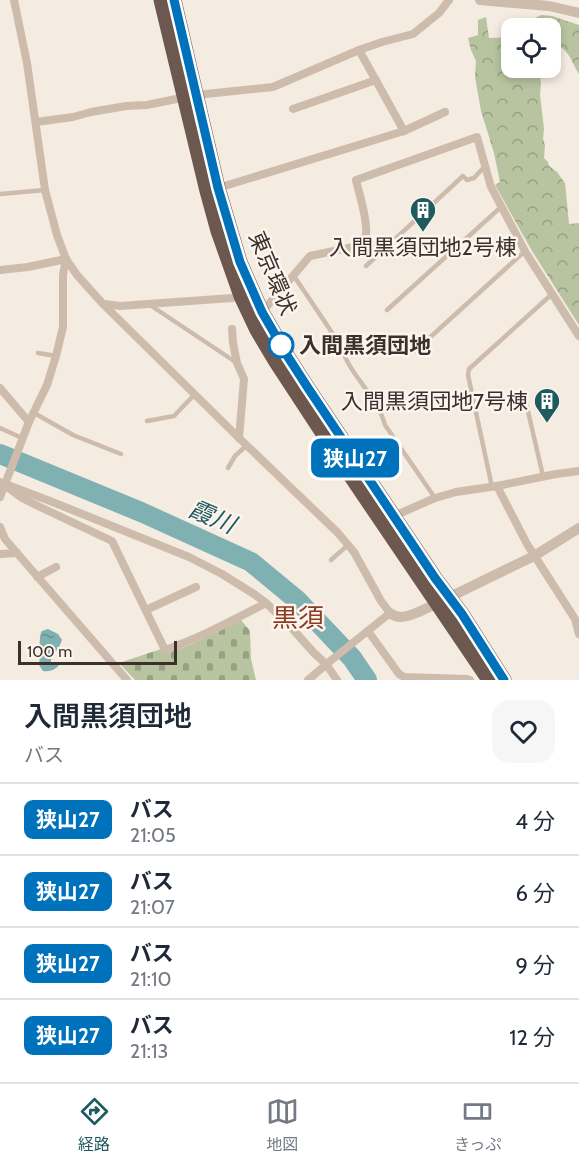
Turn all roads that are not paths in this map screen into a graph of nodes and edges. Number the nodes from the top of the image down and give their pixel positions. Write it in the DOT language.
graph roads {
  1 [pos="14,0"];
  2 [pos="161,0"];
  3 [pos="174,0"];
  4 [pos="449,0"];
  5 [pos="480,0"];
  6 [pos="579,13"];
  7 [pos="359,50"];
  8 [pos="376,80"];
  9 [pos="190,96"];
  10 [pos="293,109"];
  11 [pos="445,112"];
  12 [pos="36,122"];
  13 [pos="404,131"];
  14 [pos="485,166"];
  15 [pos="218,188"];
  16 [pos="45,190"];
  17 [pos="0,194"];
  18 [pos="501,207"];
  19 [pos="391,243"];
  20 [pos="371,244"];
  21 [pos="525,251"];
  22 [pos="66,259"];
  23 [pos="366,267"];
  24 [pos="0,270"];
  25 [pos="293,276"];
  26 [pos="552,294"];
  27 [pos="241,296"];
  28 [pos="103,303"];
  29 [pos="148,304"];
  30 [pos="387,310"];
  31 [pos="262,312"];
  32 [pos="232,329"];
  33 [pos="579,336"];
  34 [pos="415,351"];
  35 [pos="38,353"];
  36 [pos="56,356"];
  37 [pos="237,363"];
  38 [pos="0,388"];
  39 [pos="195,394"];
  40 [pos="524,394"];
  41 [pos="34,412"];
  42 [pos="147,421"];
  43 [pos="29,422"];
  44 [pos="0,428"];
  45 [pos="239,438"];
  46 [pos="24,439"];
  47 [pos="247,445"];
  48 [pos="121,454"];
  49 [pos="228,468"];
  50 [pos="579,471"];
  51 [pos="543,476"];
  52 [pos="3,483"];
  53 [pos="494,486"];
  54 [pos="0,497"];
  55 [pos="435,498"];
  56 [pos="394,516"];
  57 [pos="0,527"];
  58 [pos="579,528"];
  59 [pos="349,544"];
  60 [pos="0,554"];
  61 [pos="17,554"];
  62 [pos="534,556"];
  63 [pos="331,560"];
  64 [pos="56,567"];
  65 [pos="37,577"];
  66 [pos="196,588"];
  67 [pos="443,600"];
  68 [pos="266,603"];
  69 [pos="146,610"];
  70 [pos="390,614"];
  71 [pos="368,631"];
  72 [pos="579,634"];
  73 [pos="328,663"];
  74 [pos="127,680"];
  75 [pos="309,680"];
  76 [pos="337,680"];
  77 [pos="470,680"];
  78 [pos="489,680"];
  79 [pos="504,680"];
  1 -- 12 [label="street"];
  2 -- 9 [label="highway, 東京環状"];
  3 -- 9 [label="highway, 東京環状"];
  4 -- 7 [label="street"];
  5 -- 6 [label="street"];
  7 -- 8 [label="street"];
  7 -- 9 [label="street"];
  8 -- 10 [label="street"];
  8 -- 13 [label="street"];
  9 -- 12 [label="street"];
  9 -- 15 [label="highway, 東京環状"];
  9 -- 27 [label="highway, 東京環状"];
  11 -- 13 [label="street"];
  12 -- 16 [label="street"];
  13 -- 15 [label="street"];
  14 -- 18 [label="street"];
  14 -- 19 [label="lane"];
  14 -- 25 [label="street"];
  15 -- 31 [label="highway, 東京環状"];
  16 -- 17 [label="lane"];
  16 -- 22 [label="street"];
  18 -- 21 [label="street"];
  18 -- 30 [label="lane"];
  19 -- 20 [label="lane"];
  19 -- 23 [label="lane"];
  21 -- 26 [label="street"];
  21 -- 34 [label="lane"];
  22 -- 24 [label="street"];
  22 -- 28 [label="street"];
  22 -- 36 [label="street"];
  25 -- 31 [label="street"];
  25 -- 55 [label="lane"];
  26 -- 33 [label="street"];
  26 -- 53 [label="lane"];
  27 -- 29 [label="street"];
  27 -- 67 [label="highway, 東京環状"];
  28 -- 29 [label="street"];
  28 -- 39 [label="street"];
  29 -- 37 [label="lane"];
  31 -- 56 [label="highway, 東京環状"];
  32 -- 37 [label="street"];
  35 -- 36 [label="lane"];
  36 -- 41 [label="street"];
  37 -- 45 [label="street"];
  38 -- 43 [label="street"];
  39 -- 42 [label="lane"];
  39 -- 45 [label="street"];
  40 -- 51 [label="lane"];
  41 -- 43 [label="street"];
  41 -- 48 [label="lane"];
  43 -- 46 [label="street"];
  44 -- 46 [label="lane"];
  45 -- 47 [label="street"];
  46 -- 52 [label="street"];
  47 -- 49 [label="lane"];
  47 -- 59 [label="street"];
  50 -- 51 [label="street"];
  51 -- 53 [label="street"];
  52 -- 54 [label="street"];
  52 -- 68 [label="street"];
  52 -- 69 [label="street"];
  53 -- 55 [label="street"];
  53 -- 62 [label="street"];
  55 -- 56 [label="street"];
  56 -- 67 [label="highway, 東京環状"];
  57 -- 61 [label="street"];
  58 -- 62 [label="street"];
  59 -- 63 [label="lane"];
  59 -- 70 [label="street"];
  60 -- 61 [label="street"];
  61 -- 65 [label="street"];
  62 -- 67 [label="street"];
  62 -- 72 [label="street"];
  64 -- 65 [label="street"];
  65 -- 74 [label="street"];
  66 -- 69 [label="street"];
  67 -- 70 [label="street"];
  67 -- 78 [label="highway, 東京環状"];
  67 -- 79 [label="highway, 東京環状"];
  68 -- 69 [label="street"];
  68 -- 73 [label="street"];
  70 -- 71 [label="street"];
  71 -- 73 [label="street"];
  71 -- 77 [label="street"];
  73 -- 75 [label="street"];
  73 -- 76 [label="street"];
}
